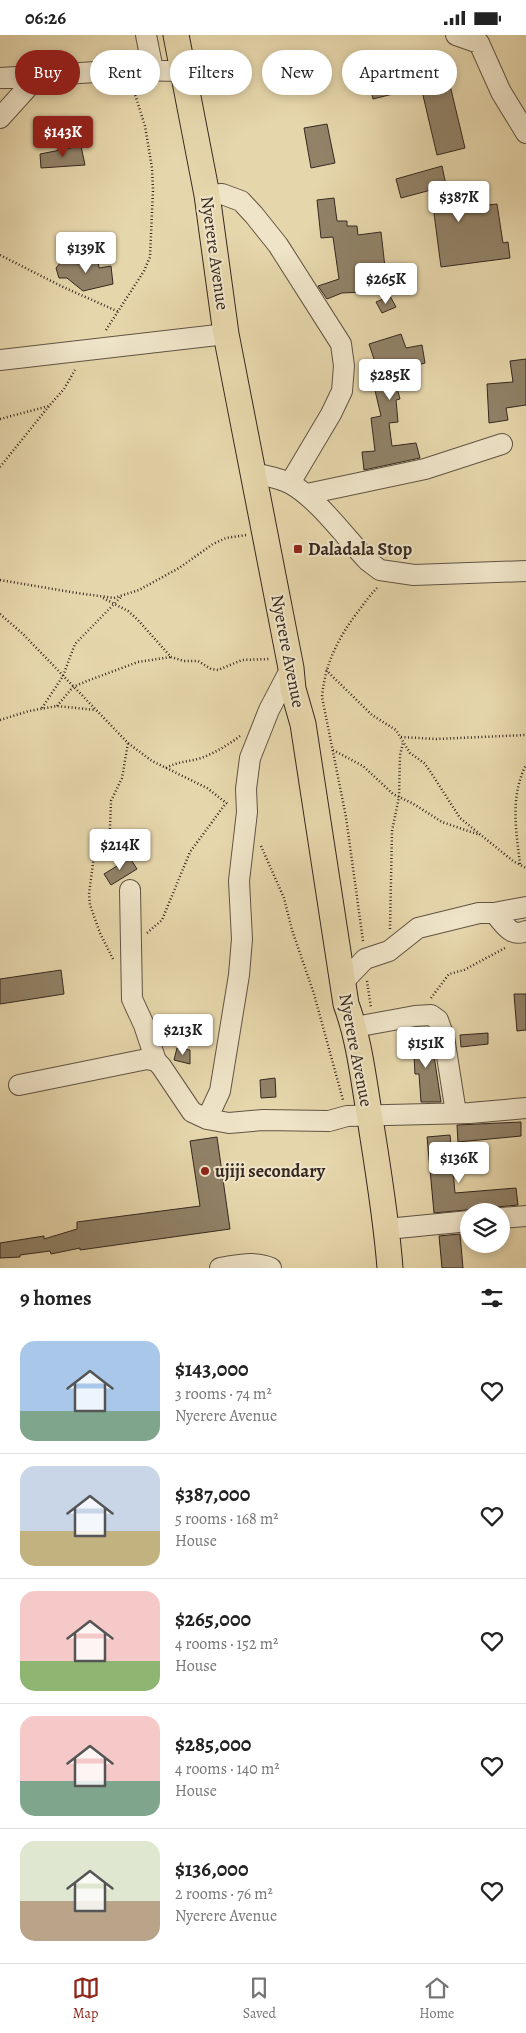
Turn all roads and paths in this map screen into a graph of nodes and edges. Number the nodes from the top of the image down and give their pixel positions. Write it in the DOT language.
graph roads {
  1 [pos="146,35"];
  2 [pos="176,35"];
  3 [pos="456,35"];
  4 [pos="149,50"];
  5 [pos="179,50"];
  6 [pos="15,77"];
  7 [pos="0,78"];
  8 [pos="21,95"];
  9 [pos="136,95"];
  10 [pos="188,95"];
  11 [pos="0,118"];
  12 [pos="526,133"];
  13 [pos="207,195"];
  14 [pos="0,255"];
  15 [pos="119,312"];
  16 [pos="226,334"];
  17 [pos="94,349"];
  18 [pos="0,360"];
  19 [pos="49,406"];
  20 [pos="0,419"];
  21 [pos="502,444"];
  22 [pos="0,467"];
  23 [pos="254,473"];
  24 [pos="298,489"];
  25 [pos="266,536"];
  26 [pos="526,571"];
  27 [pos="396,573"];
  28 [pos="0,580"];
  29 [pos="122,596"];
  30 [pos="101,597"];
  31 [pos="115,604"];
  32 [pos="0,614"];
  33 [pos="171,657"];
  34 [pos="290,663"];
  35 [pos="326,670"];
  36 [pos="64,676"];
  37 [pos="74,687"];
  38 [pos="57,706"];
  39 [pos="42,708"];
  40 [pos="97,711"];
  41 [pos="0,720"];
  42 [pos="264,722"];
  43 [pos="526,735"];
  44 [pos="401,737"];
  45 [pos="403,741"];
  46 [pos="128,743"];
  47 [pos="332,749"];
  48 [pos="526,765"];
  49 [pos="166,768"];
  50 [pos="230,797"];
  51 [pos="399,797"];
  52 [pos="227,803"];
  53 [pos="245,824"];
  54 [pos="483,836"];
  55 [pos="520,865"];
  56 [pos="526,868"];
  57 [pos="130,890"];
  58 [pos="526,907"];
  59 [pos="494,913"];
  60 [pos="525,931"];
  61 [pos="131,945"];
  62 [pos="389,951"];
  63 [pos="113,959"];
  64 [pos="365,959"];
  65 [pos="342,982"];
  66 [pos="415,1017"];
  67 [pos="364,1026"];
  68 [pos="156,1061"];
  69 [pos="19,1085"];
  70 [pos="526,1108"];
  71 [pos="456,1113"];
  72 [pos="358,1117"];
  73 [pos="207,1119"];
  74 [pos="526,1216"];
  75 [pos="510,1217"];
  76 [pos="460,1222"];
  77 [pos="387,1229"];
  78 [pos="220,1268"];
  79 [pos="271,1268"];
  80 [pos="390,1268"];
  1 -- 4 [label="street"];
  2 -- 5 [label="main road, Nyerere Avenue"];
  3 -- 12 [label="street"];
  6 -- 7 [label="street"];
  8 -- 11 [label="street"];
  9 -- 15 [label="path"];
  10 -- 13 [label="main road, Nyerere Avenue"];
  13 -- 16 [label="main road, Nyerere Avenue"];
  13 -- 24 [label="street"];
  14 -- 15 [label="path"];
  15 -- 17 [label="path"];
  16 -- 17 [label="street"];
  16 -- 23 [label="main road, Nyerere Avenue"];
  17 -- 18 [label="street"];
  17 -- 19 [label="path"];
  19 -- 20 [label="path"];
  19 -- 22 [label="path"];
  21 -- 24 [label="street"];
  23 -- 24 [label="street"];
  23 -- 25 [label="main road, Nyerere Avenue"];
  24 -- 27 [label="street"];
  25 -- 29 [label="path"];
  25 -- 34 [label="main road, Nyerere Avenue"];
  26 -- 27 [label="street"];
  27 -- 35 [label="path"];
  28 -- 30 [label="path"];
  29 -- 30 [label="path"];
  29 -- 31 [label="path"];
  30 -- 31 [label="path"];
  31 -- 33 [label="path"];
  31 -- 36 [label="path"];
  32 -- 36 [label="path"];
  33 -- 34 [label="path"];
  33 -- 37 [label="path"];
  34 -- 42 [label="street"];
  34 -- 65 [label="main road, Nyerere Avenue"];
  35 -- 44 [label="path"];
  35 -- 47 [label="path"];
  36 -- 37 [label="path"];
  36 -- 39 [label="path"];
  37 -- 38 [label="path"];
  37 -- 40 [label="path"];
  38 -- 39 [label="path"];
  38 -- 40 [label="path"];
  39 -- 41 [label="path"];
  40 -- 46 [label="path"];
  42 -- 49 [label="path"];
  42 -- 53 [label="street"];
  43 -- 44 [label="path"];
  44 -- 45 [label="path"];
  45 -- 51 [label="path"];
  45 -- 54 [label="path"];
  46 -- 49 [label="path"];
  46 -- 63 [label="path"];
  47 -- 51 [label="path"];
  47 -- 64 [label="path"];
  48 -- 55 [label="path"];
  49 -- 52 [label="path"];
  50 -- 52 [label="path"];
  51 -- 54 [label="path"];
  51 -- 62 [label="path"];
  52 -- 53 [label="path"];
  52 -- 61 [label="path"];
  53 -- 72 [label="path"];
  53 -- 73 [label="street"];
  54 -- 55 [label="path"];
  55 -- 56 [label="path"];
  57 -- 61 [label="street"];
  58 -- 59 [label="street"];
  59 -- 60 [label="street"];
  59 -- 62 [label="street"];
  60 -- 66 [label="path"];
  61 -- 68 [label="street"];
  62 -- 64 [label="street"];
  64 -- 65 [label="street"];
  64 -- 67 [label="path"];
  65 -- 67 [label="main road, Nyerere Avenue"];
  66 -- 67 [label="street"];
  66 -- 71 [label="street"];
  67 -- 72 [label="main road, Nyerere Avenue"];
  68 -- 69 [label="street"];
  68 -- 73 [label="street"];
  70 -- 71 [label="street"];
  71 -- 72 [label="street"];
  72 -- 73 [label="street"];
  72 -- 77 [label="main road, Nyerere Avenue"];
  74 -- 75 [label="street"];
  76 -- 77 [label="street"];
  77 -- 80 [label="main road, Nyerere Avenue"];
  78 -- 79 [label="street"];
}
